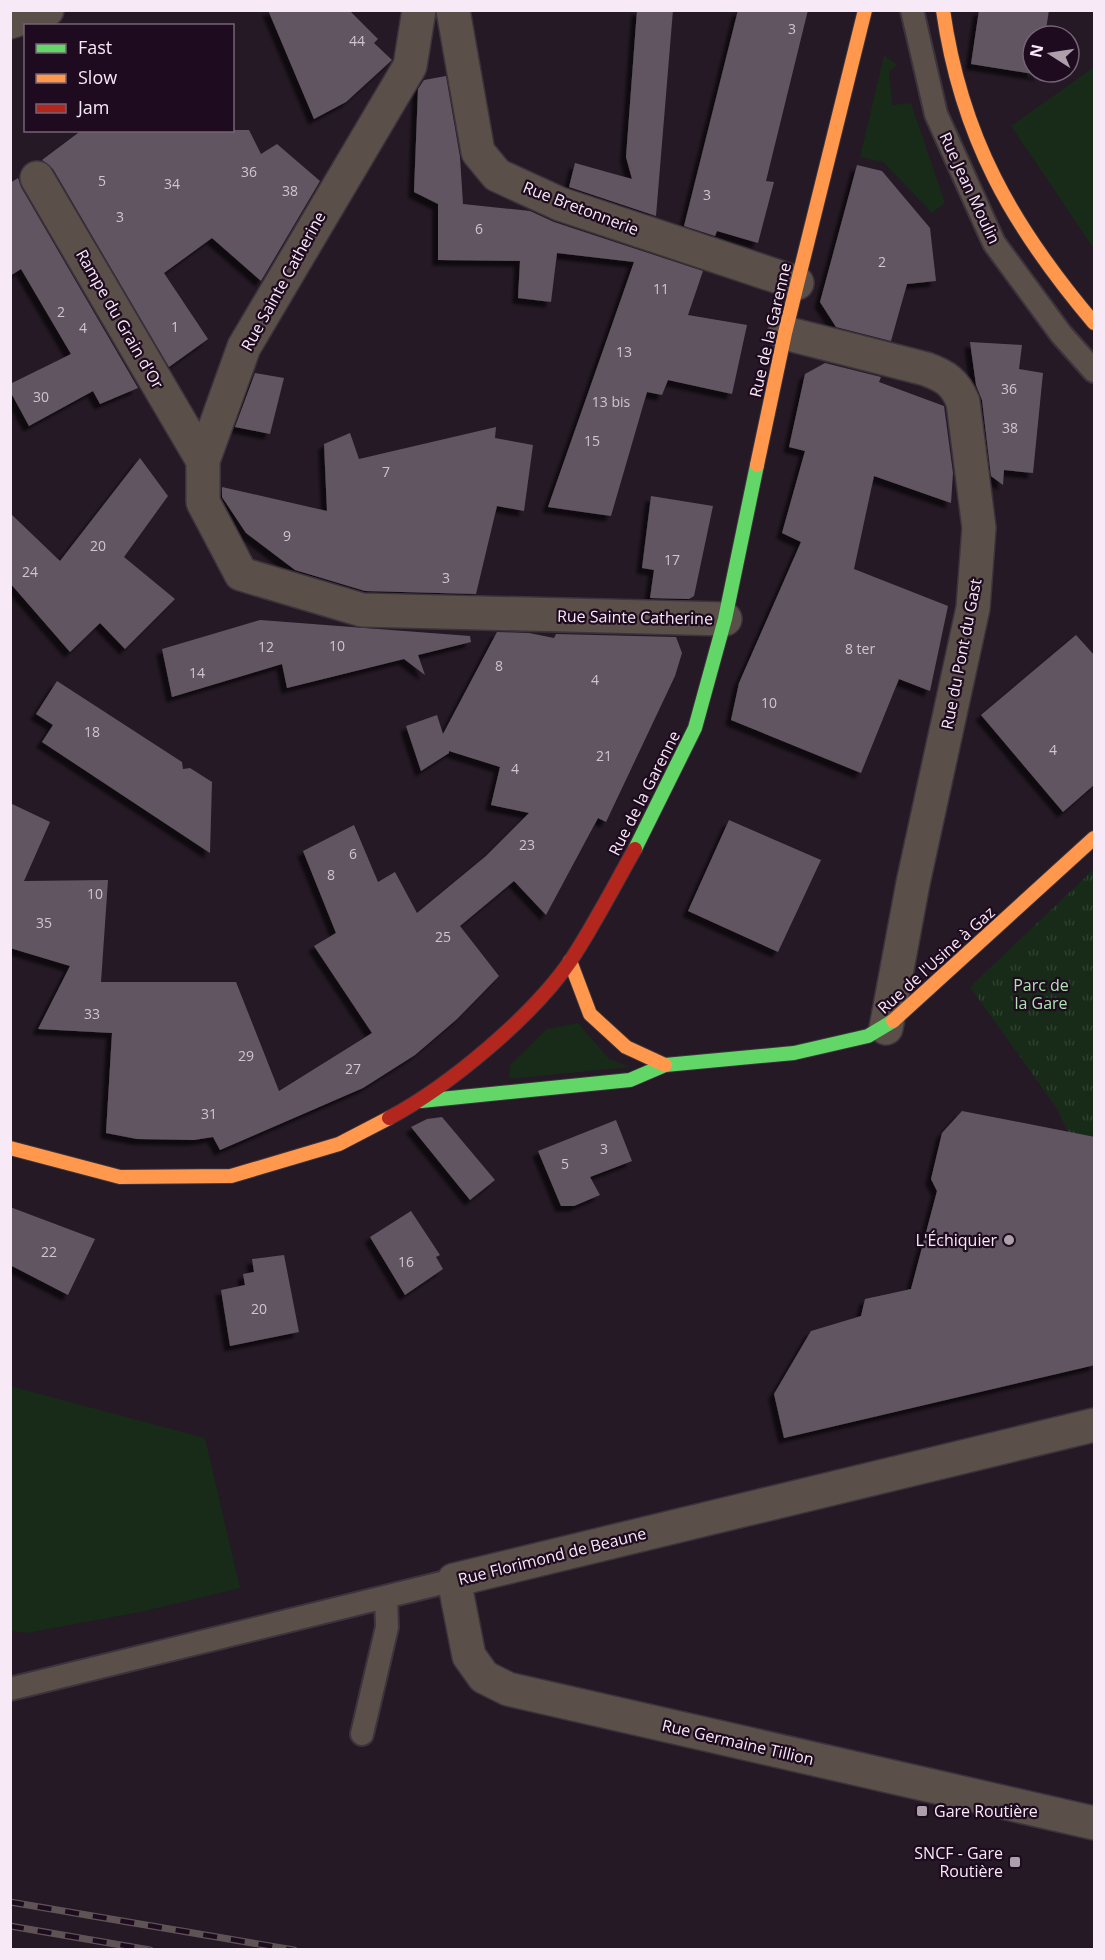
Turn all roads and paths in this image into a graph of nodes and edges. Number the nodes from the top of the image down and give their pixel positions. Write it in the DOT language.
graph roads {
  1 [pos="47,10"];
  2 [pos="419,10"];
  3 [pos="453,10"];
  4 [pos="866,10"];
  5 [pos="912,10"];
  6 [pos="943,10"];
  7 [pos="10,22"];
  8 [pos="38,178"];
  9 [pos="797,283"];
  10 [pos="1095,323"];
  11 [pos="785,333"];
  12 [pos="1095,371"];
  13 [pos="203,461"];
  14 [pos="726,619"];
  15 [pos="1095,837"];
  16 [pos="570,961"];
  17 [pos="886,1028"];
  18 [pos="665,1065"];
  19 [pos="421,1101"];
  20 [pos="10,1148"];
  21 [pos="1095,1425"];
  22 [pos="454,1580"];
  23 [pos="386,1597"];
  24 [pos="10,1689"];
  25 [pos="362,1734"];
  26 [pos="1095,1823"];
  1 -- 7 [label="street"];
  2 -- 13 [label="street, Rue Sainte Catherine"];
  3 -- 9 [label="street, Rue Bretonnerie"];
  4 -- 9 [label="street, Rue de la Garenne"];
  5 -- 12 [label="lane, Rue Jean Moulin"];
  6 -- 10 [label="street, Rue Jean Moulin"];
  8 -- 13 [label="street, Rampe du Grain d'Or"];
  9 -- 11 [label="street, Rue de la Garenne"];
  11 -- 14 [label="street, Rue de la Garenne"];
  11 -- 17 [label="street, Rue du Pont du Gast"];
  13 -- 14 [label="street, Rue Sainte Catherine"];
  14 -- 16 [label="street, Rue de la Garenne"];
  15 -- 17 [label="street, Rue de l'Usine à Gaz"];
  16 -- 18 [label="street"];
  16 -- 19 [label="street, Rue de la Garenne"];
  17 -- 18 [label="street, Rue de l'Usine à Gaz"];
  18 -- 19 [label="street, Rue de l'Usine à Gaz"];
  19 -- 20 [label="street, Rue de la Garenne"];
  21 -- 22 [label="street, Rue Florimond de Beaune"];
  22 -- 23 [label="lane, Rue Florimond de Beaune"];
  22 -- 26 [label="street, Rue Germaine Tillion"];
  23 -- 24 [label="lane, Rue Florimond de Beaune"];
  23 -- 25 [label="lane"];
}
